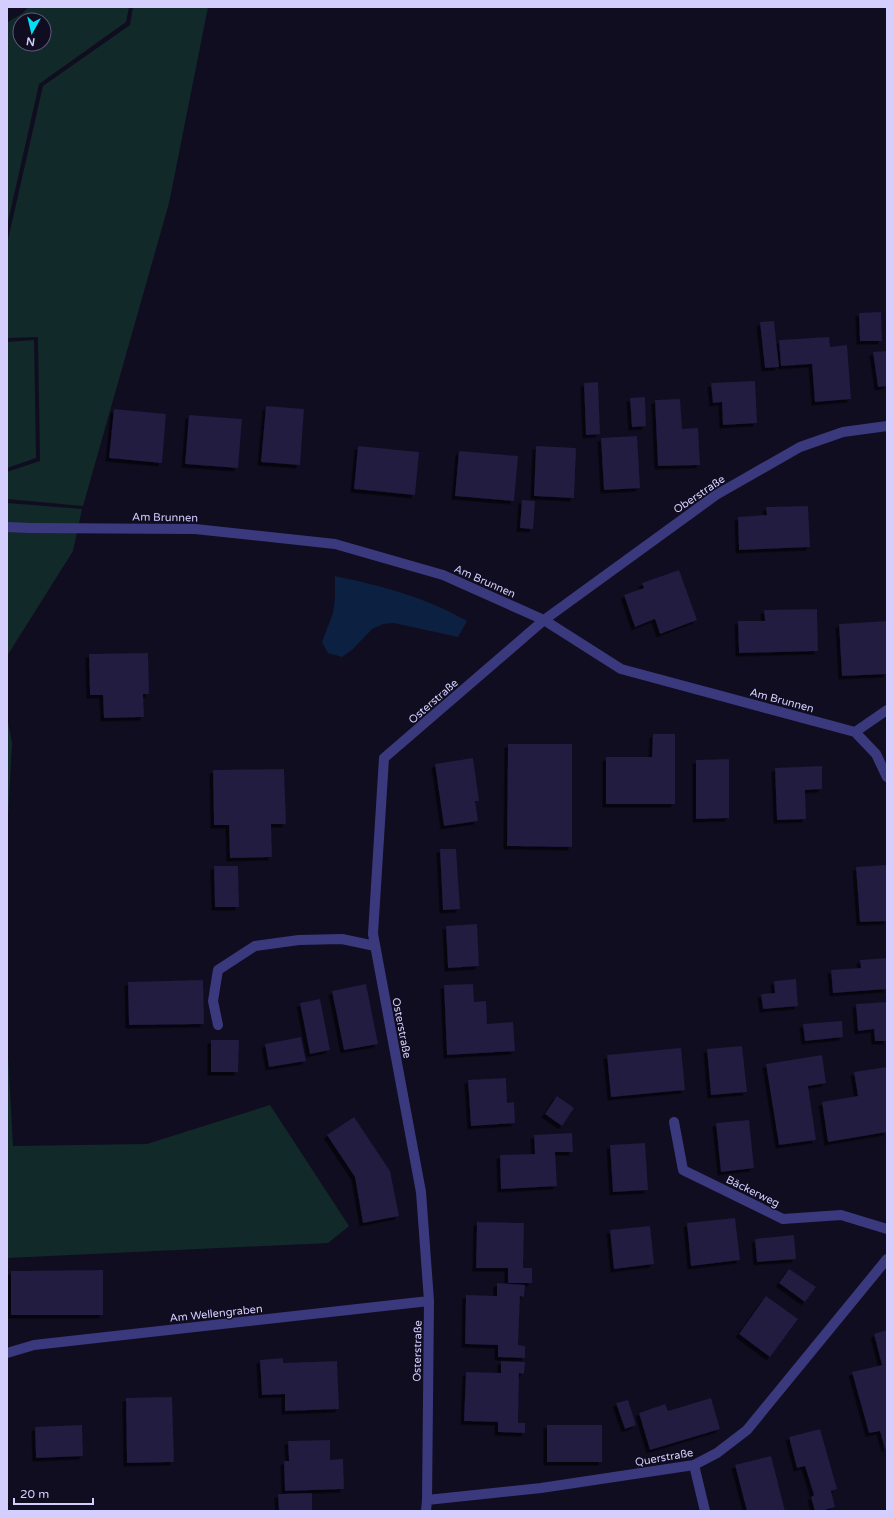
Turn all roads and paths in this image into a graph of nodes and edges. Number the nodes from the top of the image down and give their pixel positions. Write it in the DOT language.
graph roads {
  1 [pos="887,426"];
  2 [pos="7,527"];
  3 [pos="544,620"];
  4 [pos="887,710"];
  5 [pos="855,732"];
  6 [pos="887,777"];
  7 [pos="375,946"];
  8 [pos="218,1025"];
  9 [pos="674,1122"];
  10 [pos="887,1229"];
  11 [pos="887,1259"];
  12 [pos="429,1301"];
  13 [pos="7,1353"];
  14 [pos="694,1465"];
  15 [pos="427,1500"];
  16 [pos="426,1511"];
  17 [pos="705,1511"];
  1 -- 3 [label="street, Oberstraße"];
  2 -- 3 [label="street, Am Brunnen"];
  3 -- 5 [label="street, Am Brunnen"];
  3 -- 7 [label="street, Osterstraße"];
  4 -- 5 [label="street"];
  5 -- 6 [label="street"];
  7 -- 8 [label="street"];
  7 -- 12 [label="street, Osterstraße"];
  9 -- 10 [label="street, Bäckerweg"];
  11 -- 14 [label="street, Querstraße"];
  12 -- 13 [label="street, Am Wellengraben"];
  12 -- 15 [label="street, Osterstraße"];
  14 -- 15 [label="street, Querstraße"];
  14 -- 17 [label="street"];
  15 -- 16 [label="street, Osterstraße"];
}
